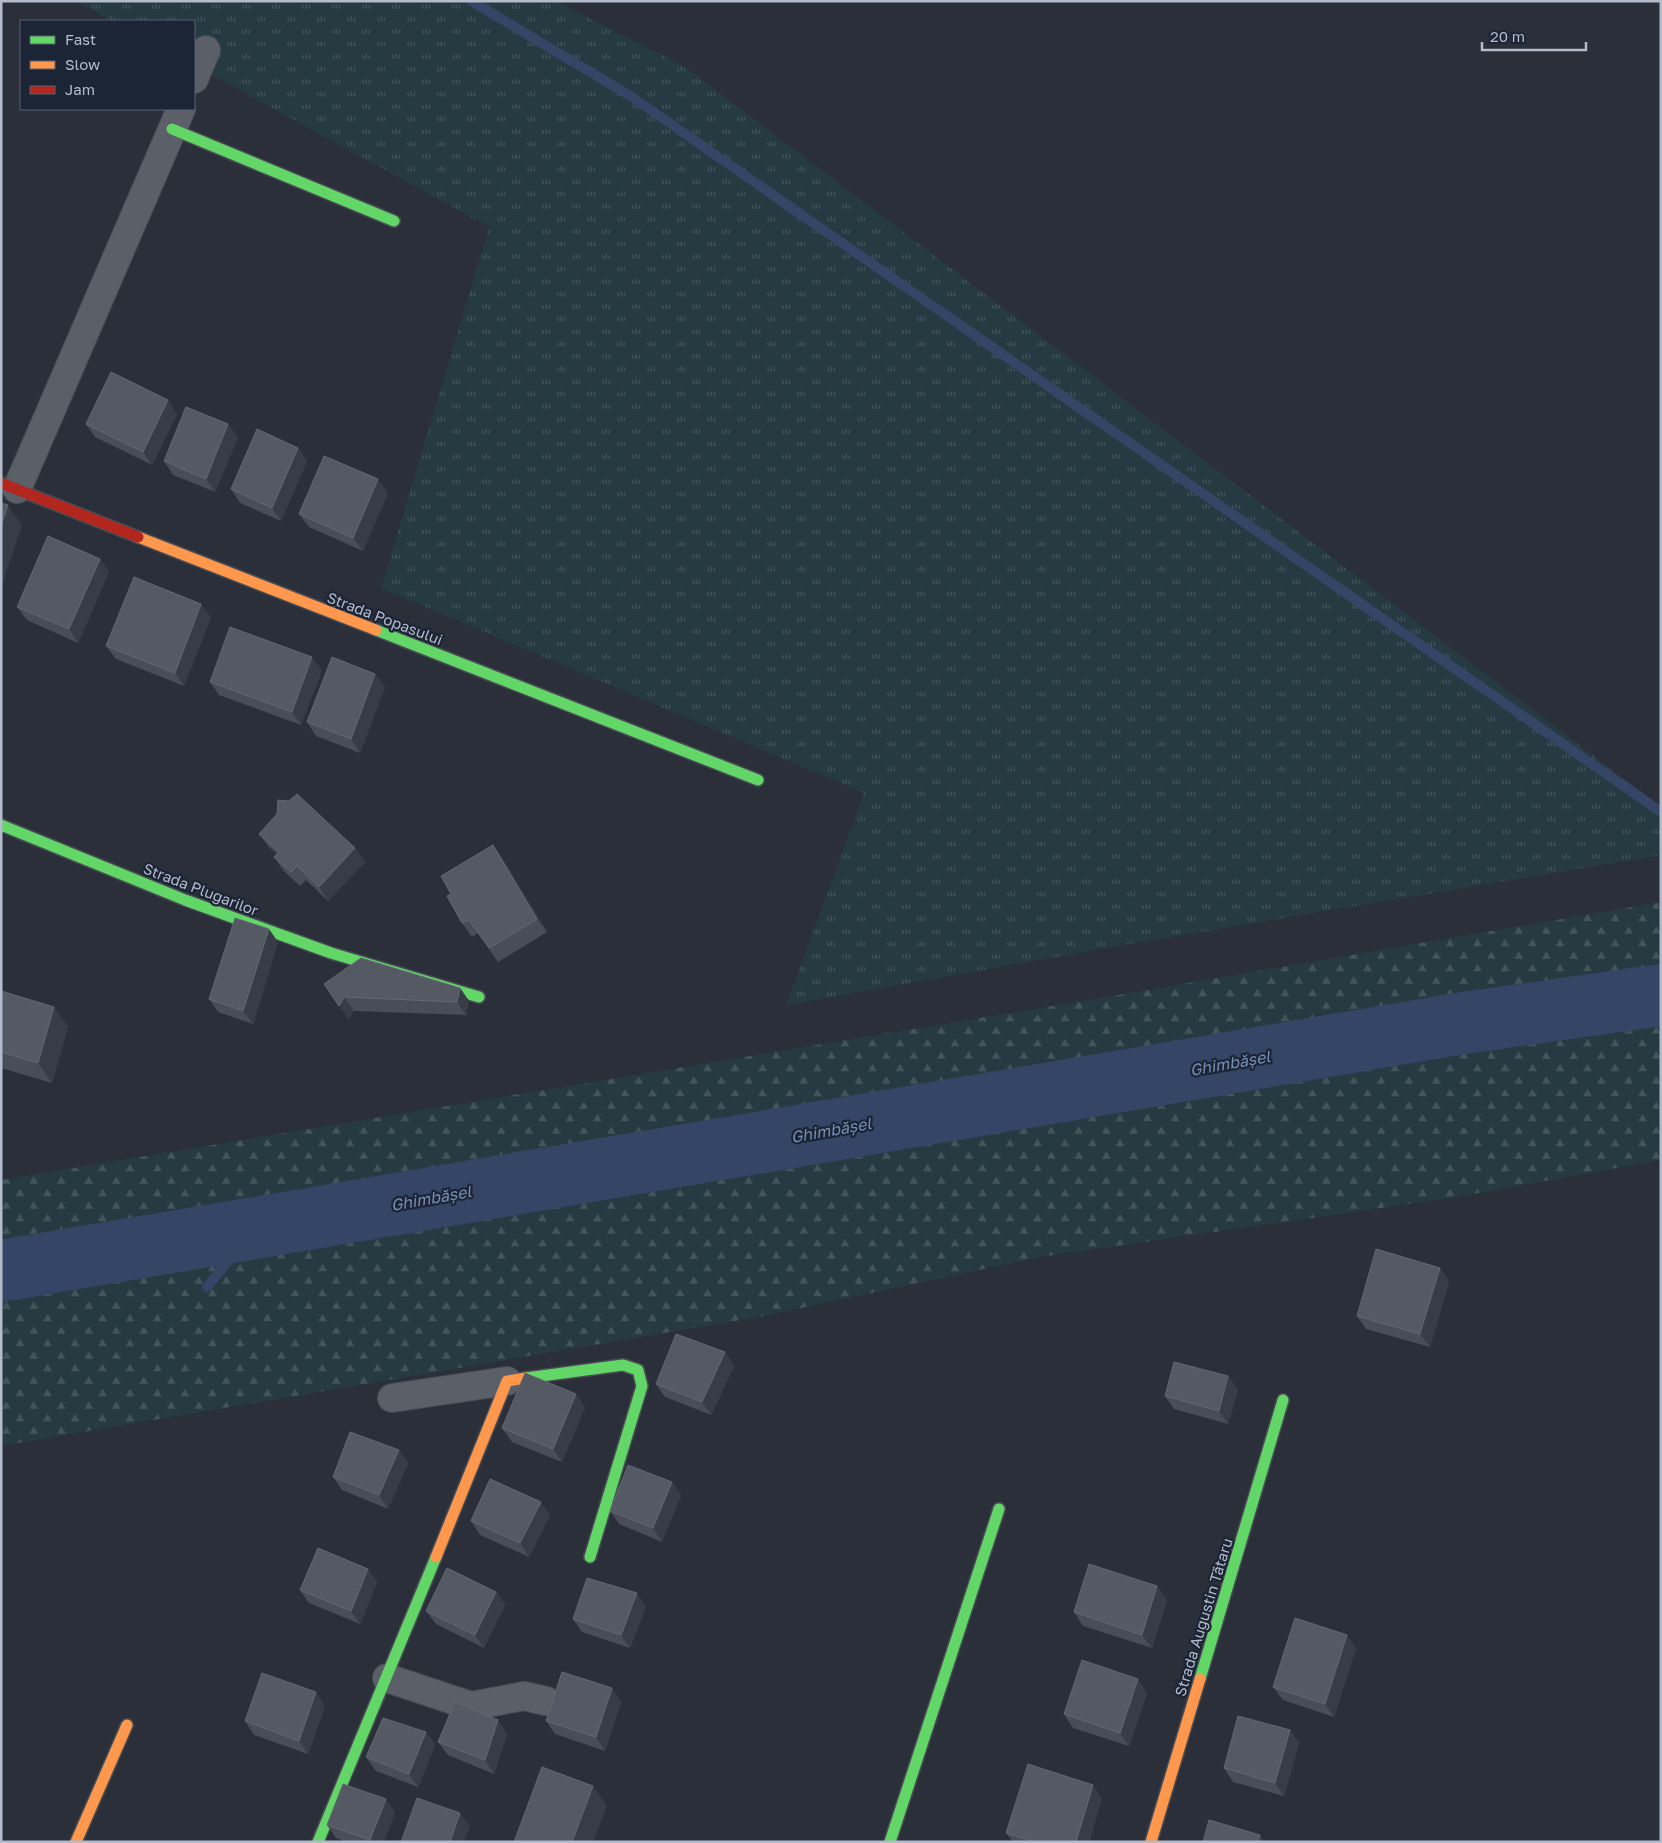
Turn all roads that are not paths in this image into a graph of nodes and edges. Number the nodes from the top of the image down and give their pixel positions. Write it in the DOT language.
graph roads {
  1 [pos="206,50"];
  2 [pos="195,77"];
  3 [pos="177,119"];
  4 [pos="394,221"];
  5 [pos="9,486"];
  6 [pos="758,780"];
  7 [pos="1,825"];
  8 [pos="479,997"];
  9 [pos="506,1381"];
  10 [pos="392,1398"];
  11 [pos="1283,1400"];
  12 [pos="999,1509"];
  13 [pos="590,1557"];
  14 [pos="387,1678"];
  15 [pos="546,1701"];
  16 [pos="127,1725"];
  17 [pos="76,1842"];
  18 [pos="318,1842"];
  19 [pos="890,1842"];
  20 [pos="1151,1842"];
  1 -- 2 [label="street"];
  3 -- 4 [label="street"];
  3 -- 5 [label="street"];
  5 -- 6 [label="street, Strada Popasului"];
  7 -- 8 [label="street, Strada Plugarilor"];
  9 -- 10 [label="street"];
  9 -- 13 [label="street"];
  9 -- 14 [label="street"];
  11 -- 20 [label="street, Strada Augustin Tătaru"];
  12 -- 19 [label="street"];
  14 -- 15 [label="street"];
  14 -- 18 [label="street"];
  16 -- 17 [label="street"];
}
